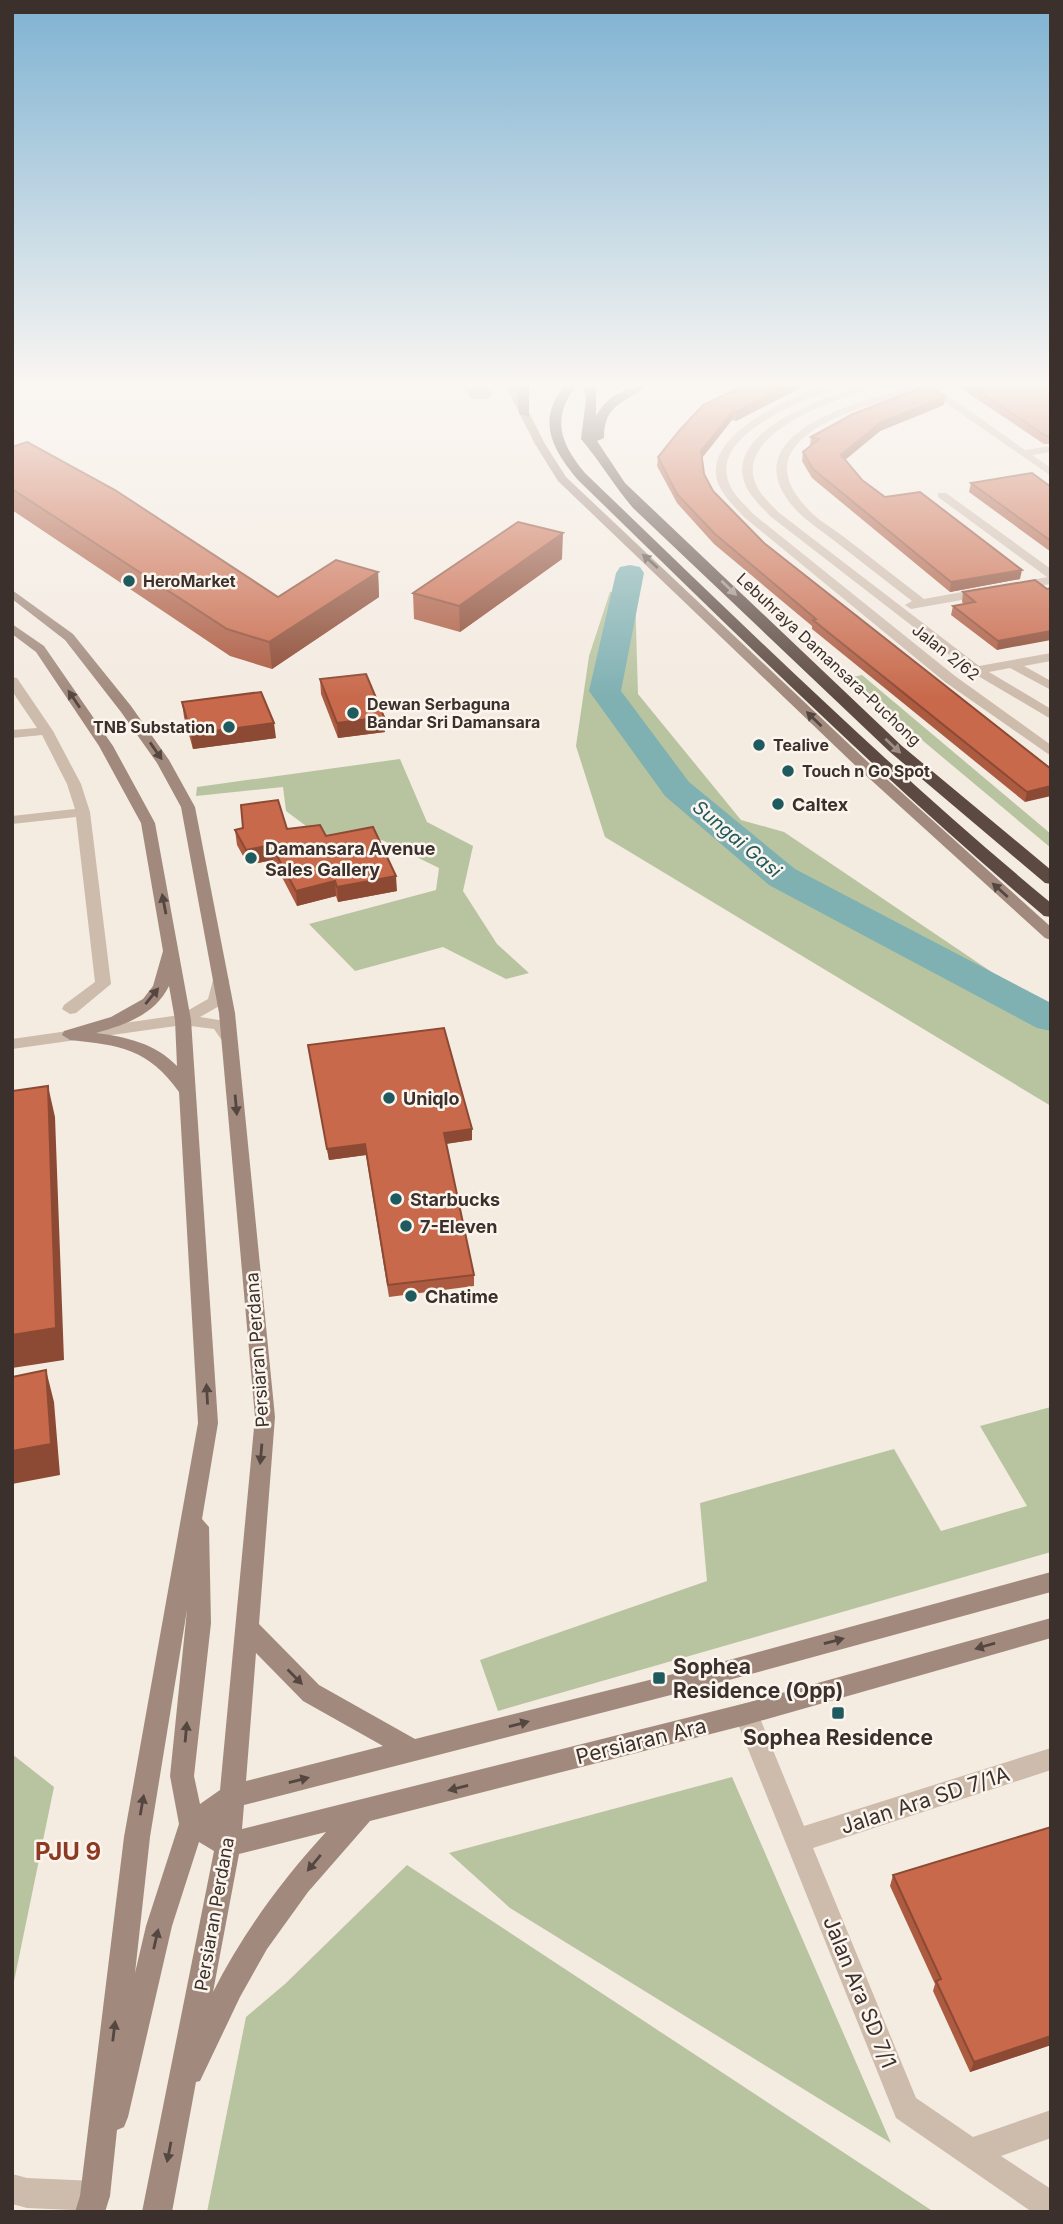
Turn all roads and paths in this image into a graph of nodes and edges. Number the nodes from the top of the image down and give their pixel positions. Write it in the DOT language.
graph roads {
  1 [pos="574,491"];
  2 [pos="597,491"];
  3 [pos="625,491"];
  4 [pos="728,491"];
  5 [pos="755,491"];
  6 [pos="789,491"];
  7 [pos="943,495"];
  8 [pos="802,510"];
  9 [pos="774,513"];
  10 [pos="846,571"];
  11 [pos="821,575"];
  12 [pos="1051,575"];
  13 [pos="1051,580"];
  14 [pos="12,593"];
  15 [pos="922,603"];
  16 [pos="894,608"];
  17 [pos="12,628"];
  18 [pos="1051,657"];
  19 [pos="1012,664"];
  20 [pos="977,670"];
  21 [pos="12,681"];
  22 [pos="1051,686"];
  23 [pos="1051,715"];
  24 [pos="46,730"];
  25 [pos="12,734"];
  26 [pos="1051,752"];
  27 [pos="83,812"];
  28 [pos="12,820"];
  29 [pos="1051,879"];
  30 [pos="1051,912"];
  31 [pos="1051,935"];
  32 [pos="171,943"];
  33 [pos="220,980"];
  34 [pos="70,1009"];
  35 [pos="183,1020"];
  36 [pos="71,1035"];
  37 [pos="229,1038"];
  38 [pos="12,1044"];
  39 [pos="190,1096"];
  40 [pos="197,1485"];
  41 [pos="1051,1582"];
  42 [pos="247,1628"];
  43 [pos="1051,1628"];
  44 [pos="746,1714"];
  45 [pos="414,1752"];
  46 [pos="1051,1759"];
  47 [pos="233,1796"];
  48 [pos="361,1813"];
  49 [pos="192,1824"];
  50 [pos="799,1840"];
  51 [pos="228,1845"];
  52 [pos="180,2091"];
  53 [pos="1051,2124"];
  54 [pos="971,2152"];
  55 [pos="12,2189"];
  56 [pos="93,2204"];
  57 [pos="1051,2207"];
  58 [pos="157,2212"];
  31 -- 1 [label="main road, one-way"];
  2 -- 30 [label="highway"];
  3 -- 29 [label="highway, Lebuhraya Damansara–Puchong, one-way"];
  4 -- 11 [label="street, Jalan 2/62"];
  5 -- 9 [label="street, Jalan 2/62"];
  6 -- 8 [label="street, Jalan 2/62"];
  7 -- 12 [label="street"];
  8 -- 9 [label="street"];
  8 -- 15 [label="street, Jalan 2/62"];
  9 -- 10 [label="street, Jalan 2/62"];
  10 -- 11 [label="street"];
  10 -- 16 [label="street, Jalan 2/62"];
  11 -- 26 [label="street, Jalan 2/62"];
  13 -- 15 [label="street"];
  14 -- 33 [label="main road, Persiaran Perdana, one-way"];
  15 -- 16 [label="street"];
  16 -- 20 [label="street, Jalan 2/62"];
  32 -- 17 [label="main road, one-way"];
  18 -- 19 [label="street"];
  19 -- 20 [label="street"];
  19 -- 22 [label="street"];
  20 -- 23 [label="street, Jalan 2/62"];
  21 -- 24 [label="street"];
  24 -- 25 [label="street"];
  24 -- 27 [label="street"];
  27 -- 28 [label="street"];
  27 -- 34 [label="street"];
  32 -- 35 [label="main road"];
  36 -- 32 [label="main road, one-way"];
  33 -- 35 [label="street"];
  33 -- 37 [label="main road, Persiaran Perdana"];
  35 -- 36 [label="street"];
  35 -- 37 [label="street"];
  35 -- 39 [label="main road"];
  36 -- 38 [label="street"];
  36 -- 39 [label="main road"];
  37 -- 42 [label="main road, Persiaran Perdana, one-way"];
  40 -- 39 [label="main road, one-way"];
  49 -- 40 [label="main road, one-way"];
  56 -- 40 [label="main road, one-way"];
  45 -- 41 [label="main road, one-way"];
  42 -- 45 [label="main road, one-way"];
  42 -- 47 [label="main road, Persiaran Perdana"];
  43 -- 44 [label="main road, Persiaran Ara, one-way"];
  44 -- 48 [label="main road, Persiaran Ara, one-way"];
  44 -- 50 [label="street, Jalan Ara SD 7/1"];
  47 -- 45 [label="main road, one-way"];
  46 -- 50 [label="street, Jalan Ara SD 7/1A"];
  47 -- 49 [label="main road"];
  47 -- 51 [label="main road, Persiaran Perdana"];
  48 -- 51 [label="main road, Persiaran Ara"];
  48 -- 52 [label="main road, one-way"];
  49 -- 51 [label="main road"];
  56 -- 49 [label="main road, one-way"];
  50 -- 54 [label="street, Jalan Ara SD 7/1"];
  51 -- 52 [label="main road, Persiaran Perdana"];
  52 -- 58 [label="main road, Persiaran Perdana, one-way"];
  53 -- 54 [label="street"];
  54 -- 57 [label="street, Jalan Ara SD 7/1"];
  55 -- 56 [label="street"];
}
